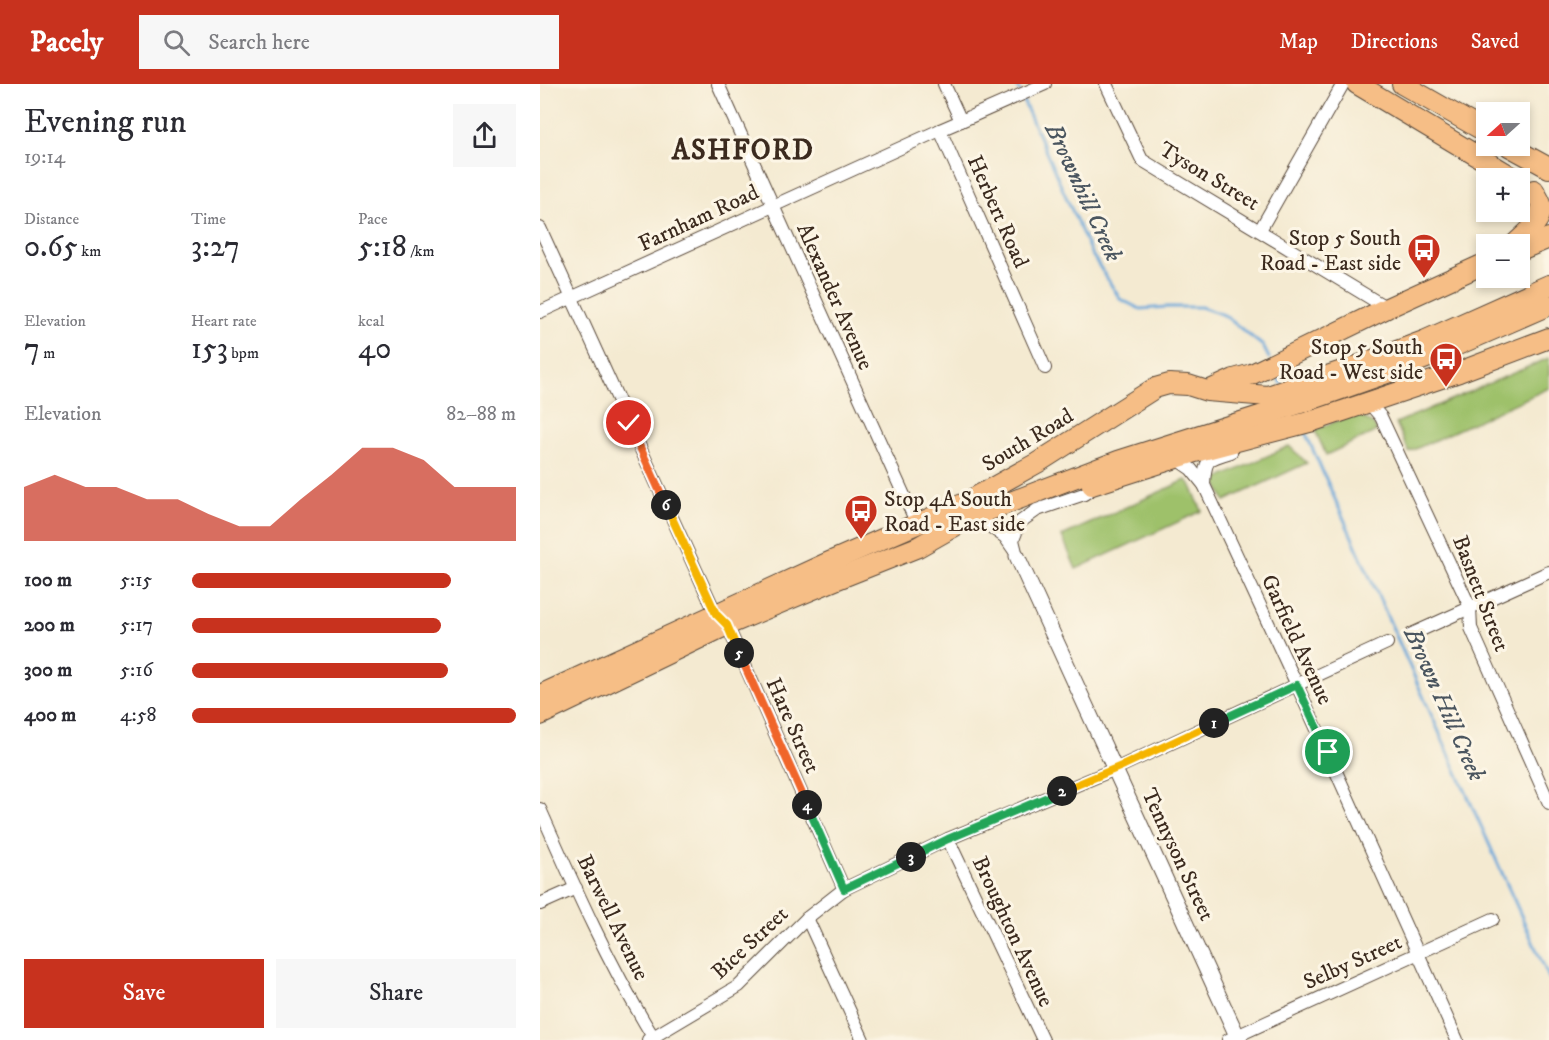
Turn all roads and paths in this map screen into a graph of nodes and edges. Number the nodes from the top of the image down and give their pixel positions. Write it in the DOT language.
graph roads {
  1 [pos="718,84"];
  2 [pos="944,84"];
  3 [pos="1045,84"];
  4 [pos="1106,84"];
  5 [pos="1343,84"];
  6 [pos="1357,84"];
  7 [pos="1402,84"];
  8 [pos="1454,114"];
  9 [pos="961,121"];
  10 [pos="1476,126"];
  11 [pos="940,130"];
  12 [pos="1442,135"];
  13 [pos="1527,156"];
  14 [pos="1497,168"];
  15 [pos="1549,168"];
  16 [pos="1534,190"];
  17 [pos="772,206"];
  18 [pos="540,228"];
  19 [pos="1260,230"];
  20 [pos="1526,234"];
  21 [pos="1549,238"];
  22 [pos="1530,246"];
  23 [pos="1476,268"];
  24 [pos="1549,285"];
  25 [pos="572,297"];
  26 [pos="1549,305"];
  27 [pos="1387,308"];
  28 [pos="540,312"];
  29 [pos="1549,338"];
  30 [pos="1045,368"];
  31 [pos="1207,391"];
  32 [pos="1304,393"];
  33 [pos="1368,402"];
  34 [pos="1273,412"];
  35 [pos="1175,458"];
  36 [pos="1110,478"];
  37 [pos="1204,485"];
  38 [pos="985,523"];
  39 [pos="916,524"];
  40 [pos="918,548"];
  41 [pos="1017,556"];
  42 [pos="1549,572"];
  43 [pos="1470,608"];
  44 [pos="722,620"];
  45 [pos="1412,634"];
  46 [pos="1387,644"];
  47 [pos="1297,685"];
  48 [pos="540,695"];
  49 [pos="540,715"];
  50 [pos="1114,769"];
  51 [pos="1549,803"];
  52 [pos="540,810"];
  53 [pos="948,839"];
  54 [pos="576,888"];
  55 [pos="844,889"];
  56 [pos="540,904"];
  57 [pos="807,918"];
  58 [pos="1493,919"];
  59 [pos="1418,954"];
  60 [pos="652,1039"];
  61 [pos="1235,1039"];
  62 [pos="863,1040"];
  63 [pos="1043,1040"];
  64 [pos="1457,1040"];
  1 -- 17 [label="street, Alexander Avenue"];
  2 -- 9 [label="street"];
  3 -- 9 [label="street"];
  4 -- 19 [label="street, Tyson Street"];
  5 -- 19 [label="street"];
  6 -- 12 [label="highway"];
  7 -- 8 [label="highway"];
  8 -- 10 [label="highway"];
  8 -- 12 [label="highway"];
  9 -- 11 [label="street"];
  11 -- 17 [label="street, Farnham Road"];
  11 -- 30 [label="street, Herbert Road"];
  12 -- 14 [label="highway"];
  13 -- 15 [label="highway"];
  16 -- 20 [label="highway"];
  17 -- 25 [label="street, Farnham Road"];
  17 -- 39 [label="street, Alexander Avenue"];
  18 -- 25 [label="street, Hare Street"];
  19 -- 27 [label="street, Tyson Street"];
  21 -- 22 [label="highway"];
  23 -- 27 [label="highway"];
  24 -- 32 [label="highway, South Road"];
  25 -- 28 [label="street, Farnham Road"];
  25 -- 44 [label="street, Hare Street"];
  26 -- 32 [label="highway, South Road"];
  27 -- 31 [label="highway"];
  29 -- 33 [label="highway"];
  31 -- 34 [label="highway, South Road"];
  31 -- 39 [label="highway, South Road"];
  32 -- 34 [label="highway, South Road"];
  33 -- 34 [label="highway"];
  33 -- 43 [label="street, Basnett Street"];
  34 -- 35 [label="highway"];
  34 -- 37 [label="street"];
  34 -- 40 [label="highway, South Road"];
  35 -- 36 [label="highway"];
  35 -- 37 [label="street, Garfield Avenue"];
  36 -- 38 [label="highway"];
  36 -- 41 [label="street, Tennyson Street"];
  37 -- 47 [label="street, Garfield Avenue"];
  38 -- 40 [label="highway"];
  38 -- 41 [label="street, Tennyson Street"];
  39 -- 44 [label="highway, South Road"];
  40 -- 44 [label="highway, South Road"];
  41 -- 50 [label="street, Tennyson Street"];
  42 -- 43 [label="street"];
  43 -- 45 [label="street"];
  43 -- 51 [label="street, Basnett Street"];
  44 -- 48 [label="highway, South Road"];
  44 -- 49 [label="highway, South Road"];
  44 -- 55 [label="street, Hare Street"];
  46 -- 47 [label="street, Bice Street"];
  47 -- 50 [label="street, Bice Street"];
  47 -- 59 [label="street, Garfield Avenue"];
  50 -- 53 [label="street, Bice Street"];
  50 -- 61 [label="street, Tennyson Street"];
  52 -- 54 [label="street, Barwell Avenue"];
  53 -- 55 [label="street, Bice Street"];
  53 -- 63 [label="street, Broughton Avenue"];
  54 -- 56 [label="street"];
  54 -- 60 [label="street, Barwell Avenue"];
  55 -- 57 [label="street, Bice Street"];
  57 -- 60 [label="street, Bice Street"];
  57 -- 62 [label="street"];
  58 -- 59 [label="street, Selby Street"];
  59 -- 61 [label="street, Selby Street"];
  59 -- 64 [label="street, Garfield Avenue"];
}
